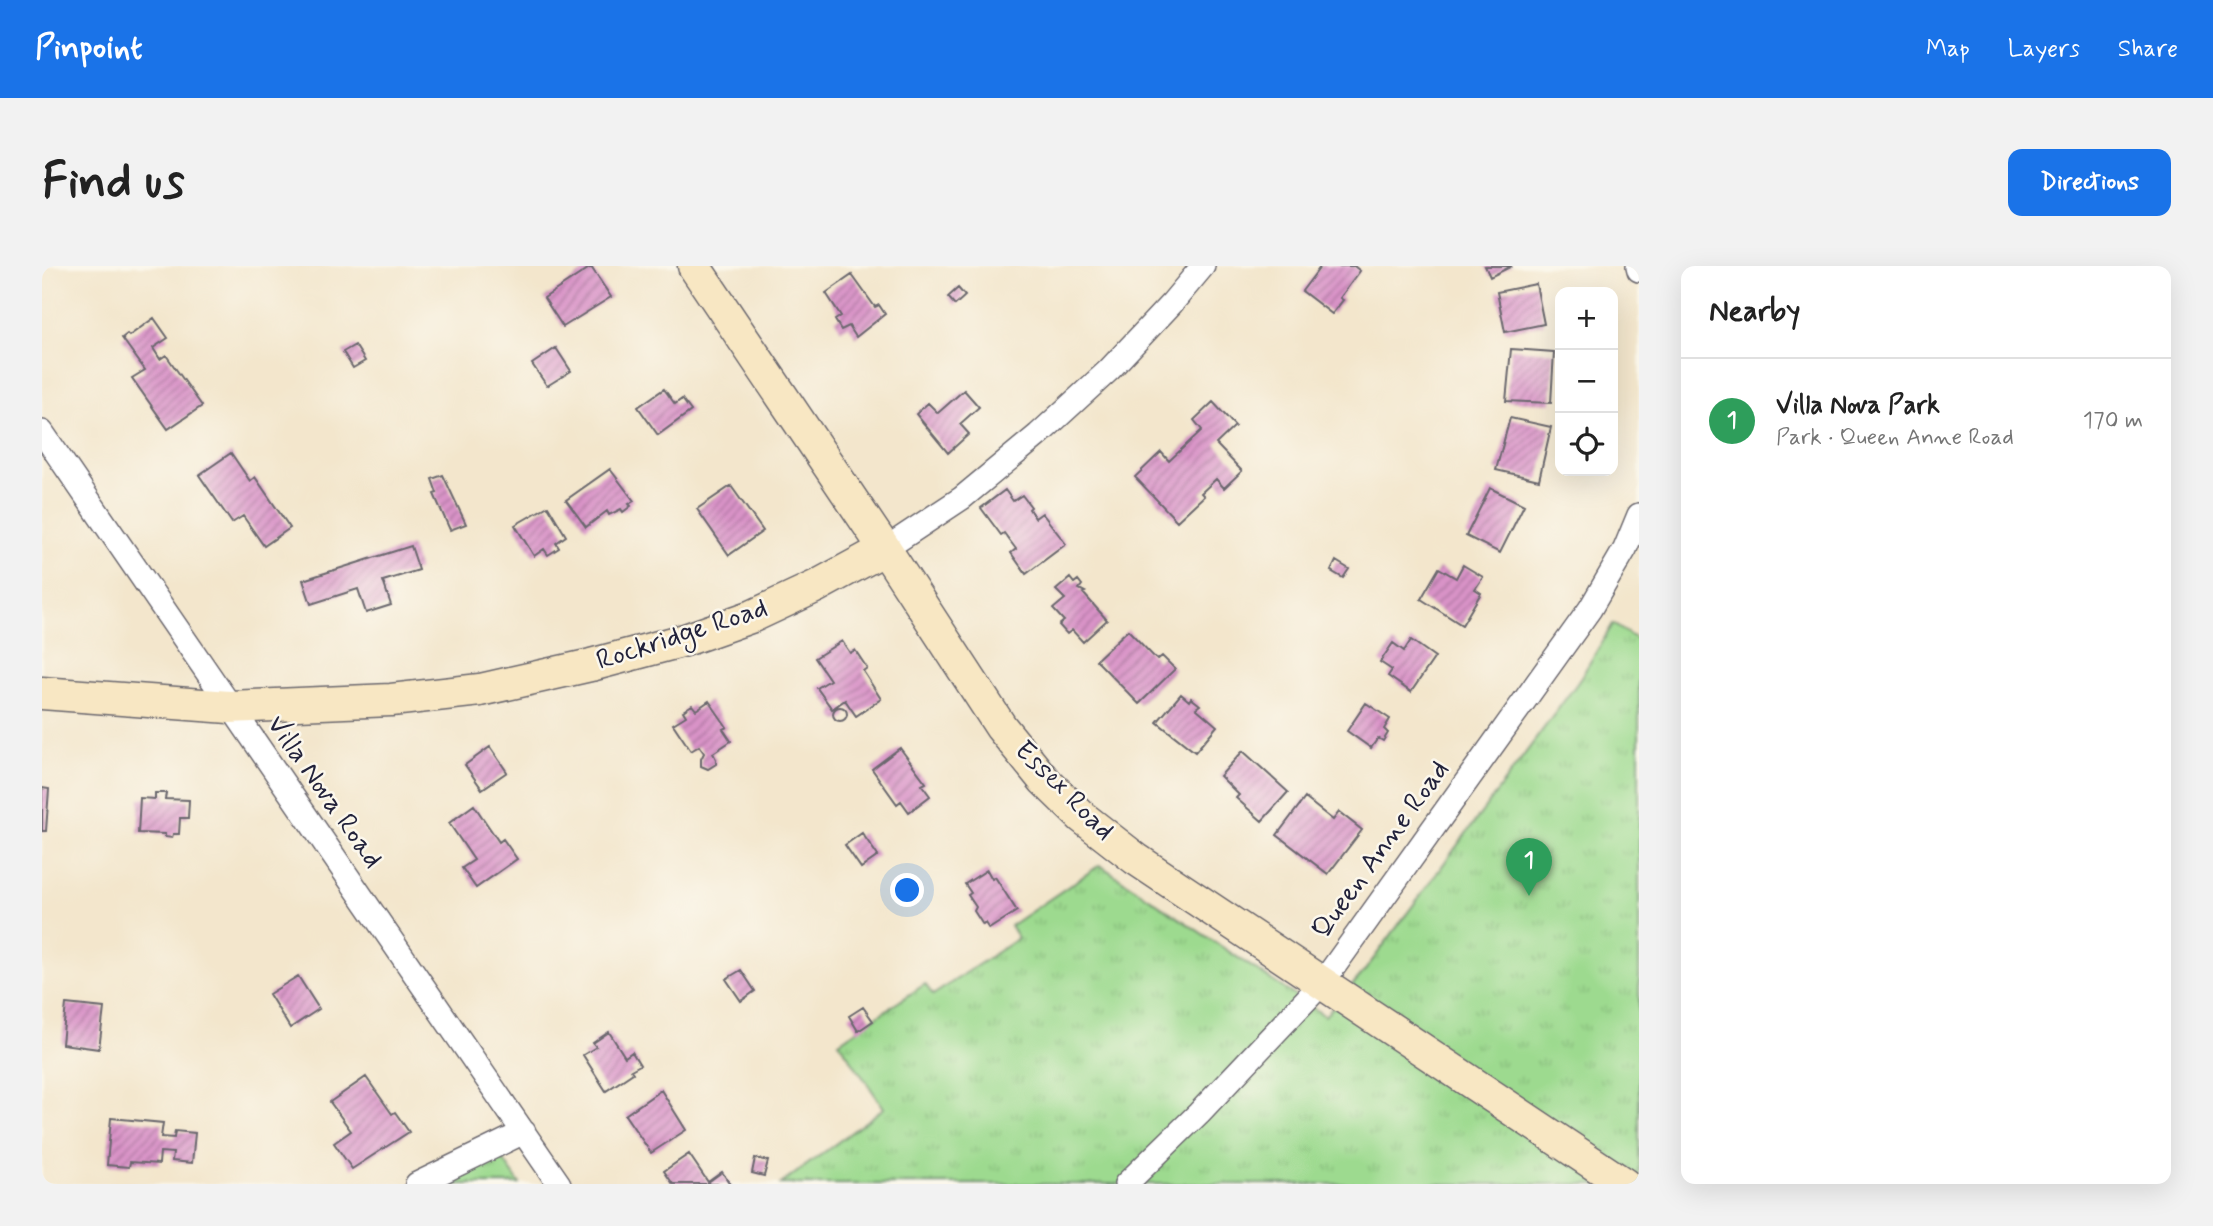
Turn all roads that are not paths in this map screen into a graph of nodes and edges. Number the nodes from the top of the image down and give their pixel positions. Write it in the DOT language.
graph roads {
  1 [pos="694,266"];
  2 [pos="1203,266"];
  3 [pos="42,432"];
  4 [pos="1639,515"];
  5 [pos="885,549"];
  6 [pos="42,693"];
  7 [pos="229,707"];
  8 [pos="1323,982"];
  9 [pos="524,1132"];
  10 [pos="417,1184"];
  11 [pos="559,1184"];
  12 [pos="1126,1184"];
  13 [pos="1624,1184"];
  1 -- 5 [label="street, Essex Road"];
  2 -- 5 [label="street, Rockridge Road"];
  3 -- 7 [label="street, Villa Nova Road"];
  4 -- 8 [label="street, Queen Anne Road"];
  5 -- 7 [label="street, Rockridge Road"];
  5 -- 8 [label="street, Essex Road"];
  6 -- 7 [label="street, Rockridge Road"];
  7 -- 9 [label="street, Villa Nova Road"];
  8 -- 12 [label="street, Queen Anne Road"];
  8 -- 13 [label="street, Essex Road"];
  9 -- 10 [label="street"];
  9 -- 11 [label="street, Villa Nova Road"];
}
